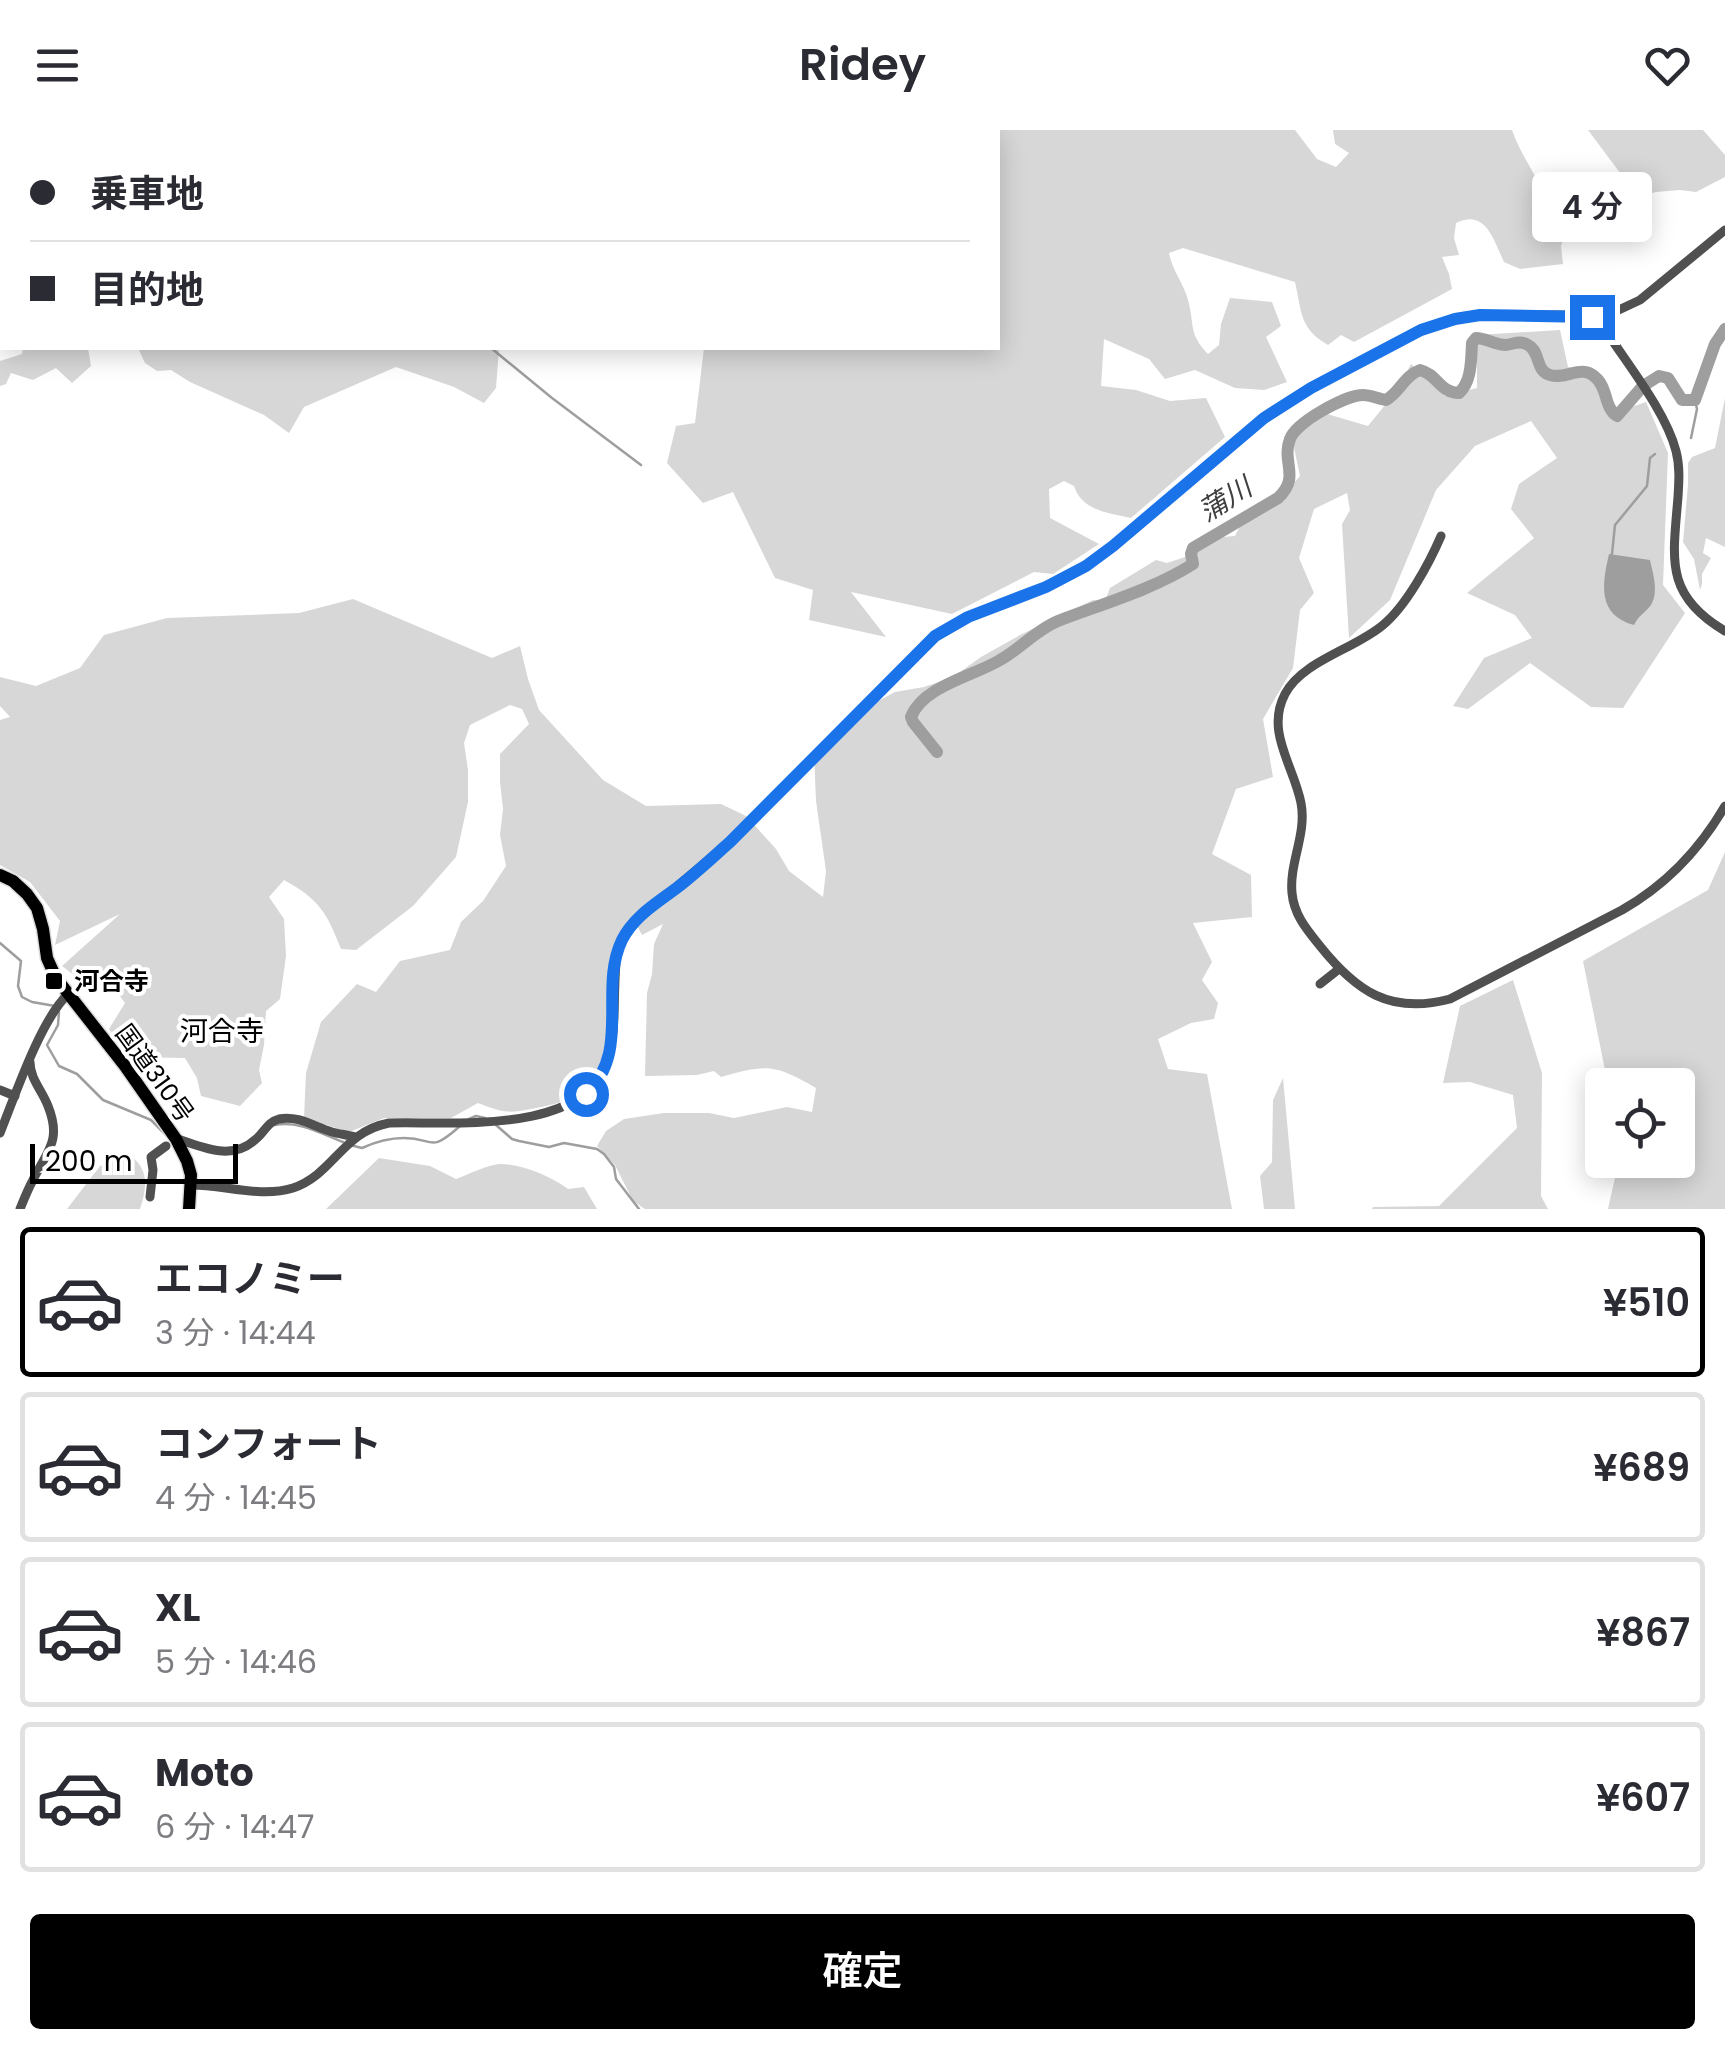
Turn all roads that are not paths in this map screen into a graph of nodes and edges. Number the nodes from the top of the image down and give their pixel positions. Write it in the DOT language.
graph roads {
  1 [pos="1725,230"];
  2 [pos="1600,316"];
  3 [pos="1441,536"];
  4 [pos="1725,631"];
  5 [pos="1725,806"];
  6 [pos="0,875"];
  7 [pos="1339,970"];
  8 [pos="1320,984"];
  9 [pos="64,998"];
  10 [pos="30,1062"];
  11 [pos="0,1090"];
  12 [pos="15,1096"];
  13 [pos="0,1134"];
  14 [pos="353,1138"];
  15 [pos="152,1139"];
  16 [pos="176,1143"];
  17 [pos="192,1185"];
  18 [pos="150,1197"];
  19 [pos="20,1209"];
  20 [pos="189,1209"];
  1 -- 2 [label="street"];
  2 -- 4 [label="street"];
  2 -- 14 [label="street"];
  3 -- 7 [label="street"];
  5 -- 7 [label="street"];
  6 -- 9 [label="highway, 国道310号"];
  7 -- 8 [label="street"];
  9 -- 10 [label="street"];
  9 -- 16 [label="highway, 国道310号"];
  10 -- 12 [label="street"];
  10 -- 19 [label="street"];
  11 -- 12 [label="street"];
  12 -- 13 [label="street"];
  14 -- 16 [label="street"];
  14 -- 17 [label="street"];
  15 -- 16 [label="street"];
  16 -- 17 [label="highway, 国道310号"];
  16 -- 18 [label="street"];
  17 -- 20 [label="highway, 国道310号"];
}
